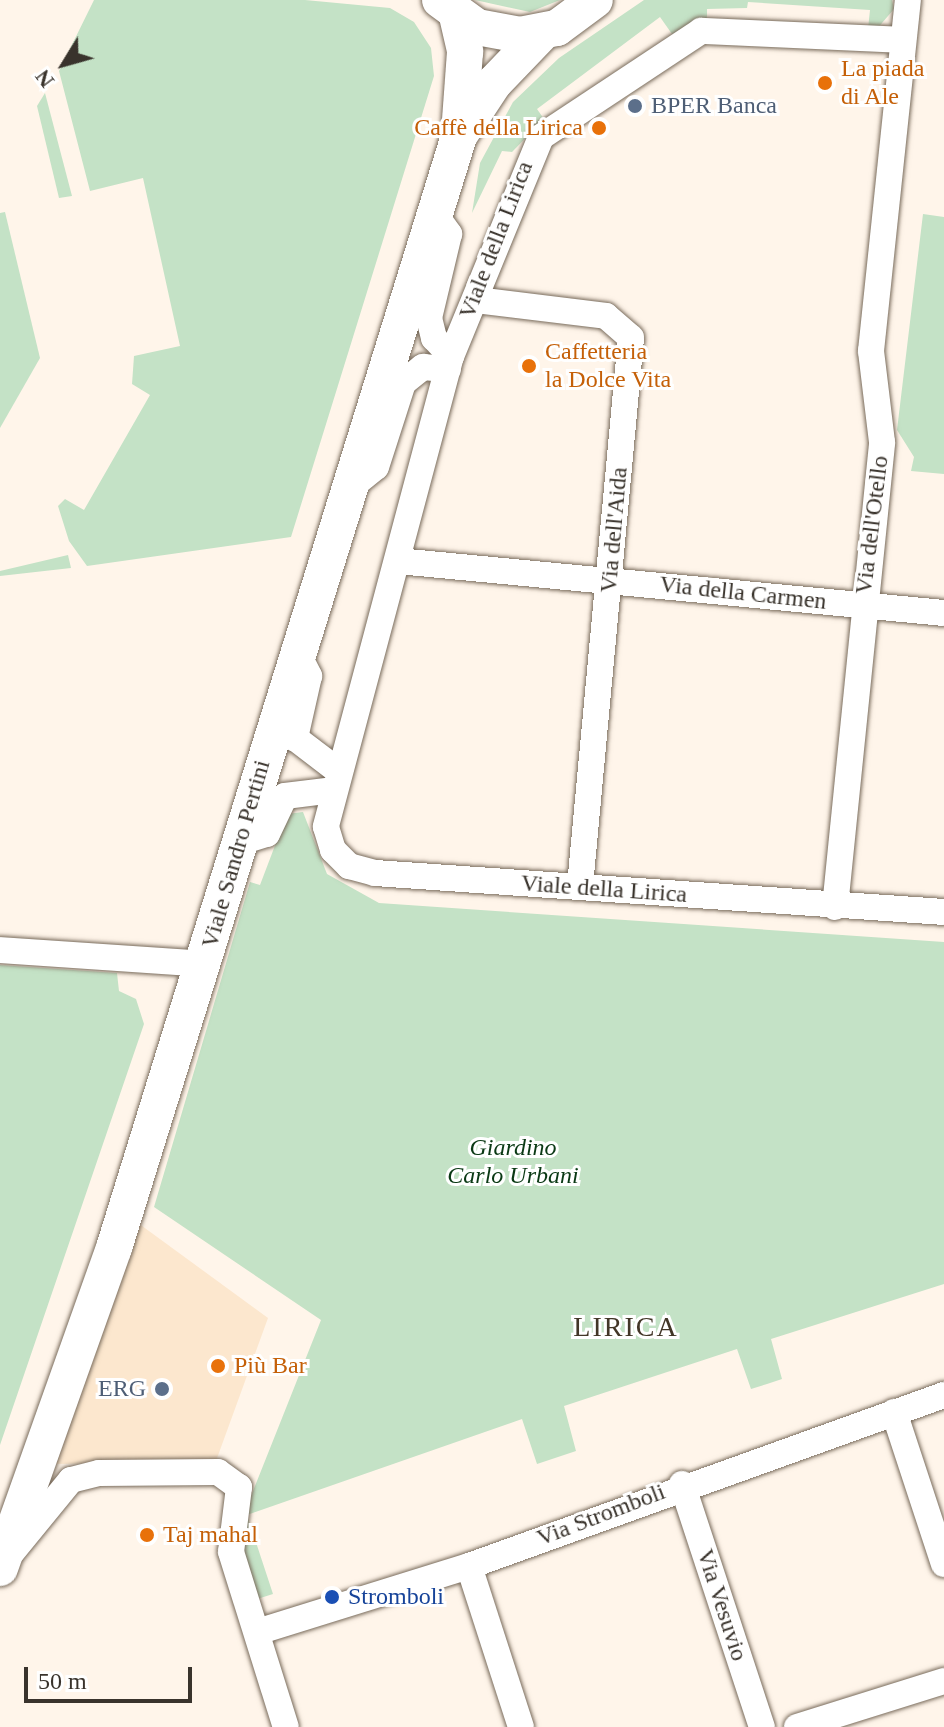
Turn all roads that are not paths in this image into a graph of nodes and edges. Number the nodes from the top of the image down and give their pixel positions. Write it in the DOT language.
graph roads {
  1 [pos="595,0"];
  2 [pos="908,0"];
  3 [pos="448,8"];
  4 [pos="543,32"];
  5 [pos="903,40"];
  6 [pos="459,136"];
  7 [pos="434,213"];
  8 [pos="476,300"];
  9 [pos="449,363"];
  10 [pos="347,490"];
  11 [pos="398,561"];
  12 [pos="610,579"];
  13 [pos="862,606"];
  14 [pos="944,613"];
  15 [pos="297,652"];
  16 [pos="335,780"];
  17 [pos="237,843"];
  18 [pos="580,886"];
  19 [pos="835,907"];
  20 [pos="944,912"];
  21 [pos="0,950"];
  22 [pos="205,964"];
  23 [pos="944,1395"];
  24 [pos="894,1412"];
  25 [pos="682,1484"];
  26 [pos="944,1564"];
  27 [pos="1,1566"];
  28 [pos="469,1566"];
  29 [pos="257,1632"];
  30 [pos="944,1681"];
  31 [pos="286,1727"];
  32 [pos="521,1727"];
  33 [pos="762,1727"];
  34 [pos="797,1727"];
  1 -- 4 [label="main road"];
  2 -- 5 [label="street, Via dell'Otello"];
  3 -- 4 [label="main road"];
  3 -- 6 [label="main road, Viale Sandro Pertini"];
  4 -- 6 [label="main road, Viale Sandro Pertini"];
  5 -- 8 [label="street, Viale della Lirica"];
  5 -- 13 [label="street, Via dell'Otello"];
  6 -- 7 [label="main road, Viale Sandro Pertini"];
  7 -- 9 [label="street, Viale della Lirica"];
  7 -- 10 [label="main road, Viale Sandro Pertini"];
  8 -- 9 [label="street, Viale della Lirica"];
  8 -- 12 [label="street, Via dell'Aida"];
  9 -- 10 [label="street"];
  9 -- 11 [label="street, Viale della Lirica"];
  10 -- 15 [label="main road, Viale Sandro Pertini"];
  11 -- 12 [label="street, Via della Carmen"];
  11 -- 16 [label="street, Viale della Lirica"];
  12 -- 13 [label="street, Via della Carmen"];
  12 -- 18 [label="street, Via dell'Aida"];
  13 -- 14 [label="street, Via della Carmen"];
  13 -- 19 [label="street, Via dell'Otello"];
  15 -- 16 [label="street"];
  15 -- 17 [label="main road, Viale Sandro Pertini"];
  16 -- 17 [label="street"];
  16 -- 18 [label="street, Viale della Lirica"];
  17 -- 22 [label="main road, Viale Sandro Pertini"];
  18 -- 19 [label="street, Viale della Lirica"];
  19 -- 20 [label="street, Viale della Lirica"];
  21 -- 22 [label="street"];
  22 -- 27 [label="main road, Viale Sandro Pertini"];
  23 -- 24 [label="street, Via Stromboli"];
  24 -- 25 [label="street, Via Stromboli"];
  24 -- 26 [label="street"];
  25 -- 28 [label="street, Via Stromboli"];
  25 -- 33 [label="street, Via Vesuvio"];
  27 -- 29 [label="street"];
  28 -- 29 [label="street, Via Stromboli"];
  28 -- 32 [label="street"];
  29 -- 31 [label="street"];
  30 -- 34 [label="street"];
}
